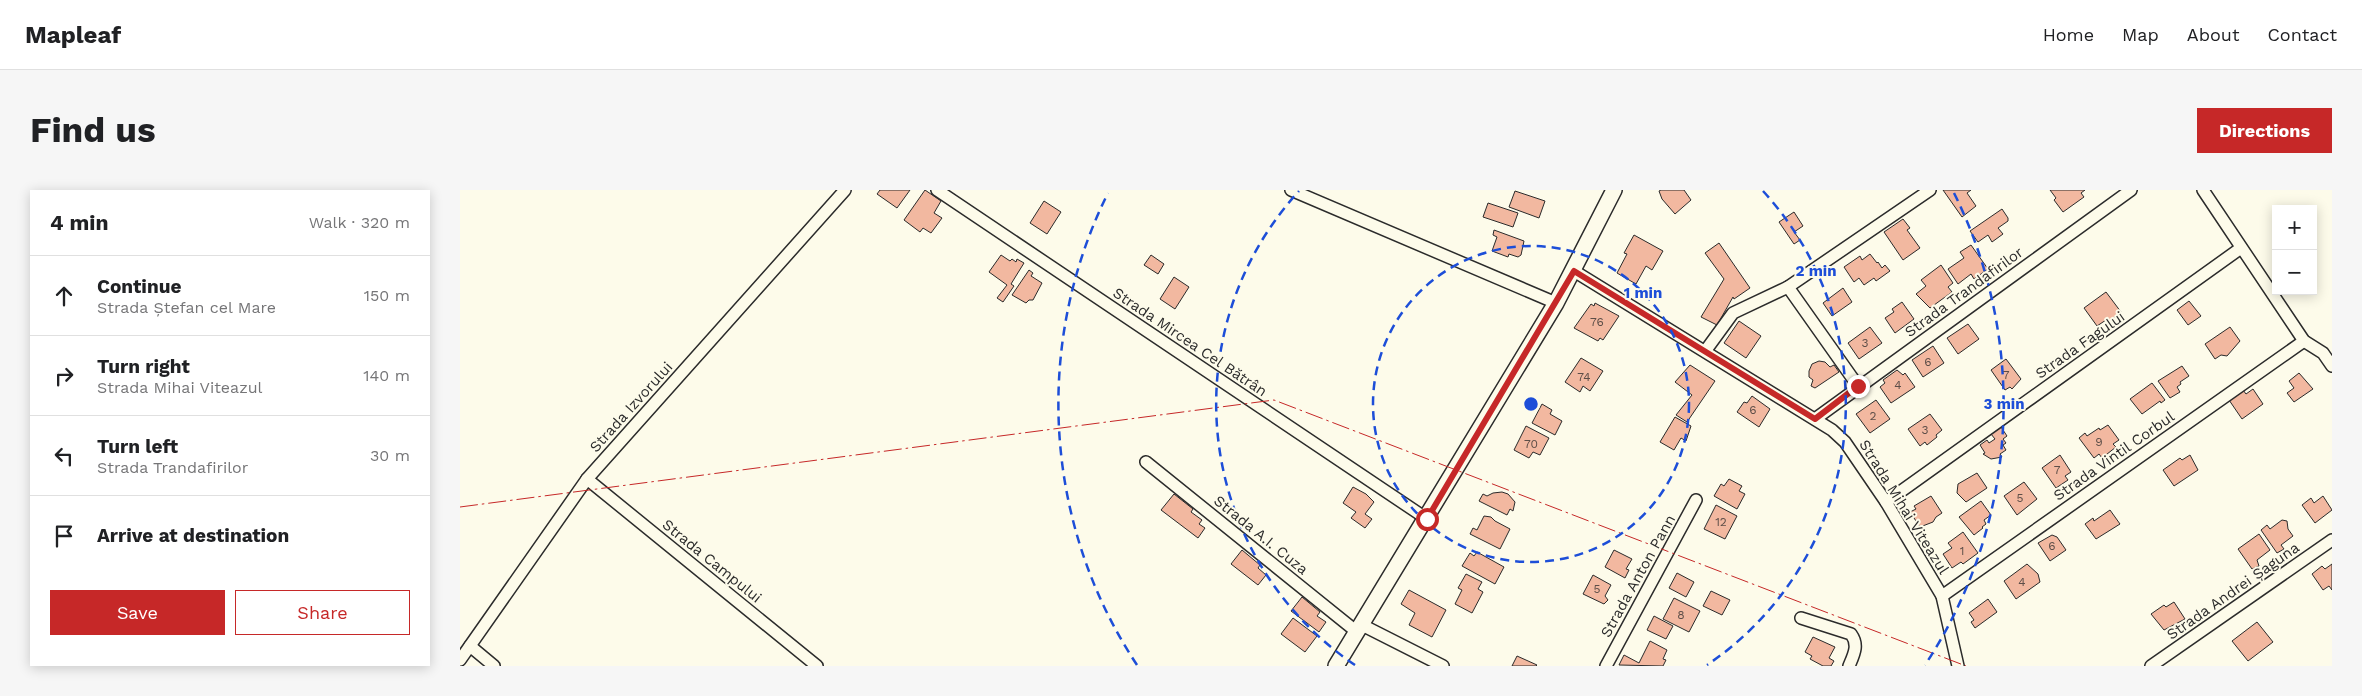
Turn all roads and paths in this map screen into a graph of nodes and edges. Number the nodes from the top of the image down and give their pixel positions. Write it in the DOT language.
graph roads {
  1 [pos="846,190"];
  2 [pos="937,190"];
  3 [pos="1291,190"];
  4 [pos="1614,190"];
  5 [pos="1930,190"];
  6 [pos="2130,190"];
  7 [pos="2203,190"];
  8 [pos="2241,248"];
  9 [pos="1574,271"];
  10 [pos="1788,287"];
  11 [pos="1556,303"];
  12 [pos="2304,341"];
  13 [pos="1706,350"];
  14 [pos="2327,350"];
  15 [pos="2332,366"];
  16 [pos="1858,386"];
  17 [pos="1815,419"];
  18 [pos="1146,462"];
  19 [pos="587,479"];
  20 [pos="1696,500"];
  21 [pos="1886,502"];
  22 [pos="1427,519"];
  23 [pos="2332,540"];
  24 [pos="1942,596"];
  25 [pos="1801,618"];
  26 [pos="1360,628"];
  27 [pos="470,646"];
  28 [pos="460,660"];
  29 [pos="494,666"];
  30 [pos="818,666"];
  31 [pos="1336,666"];
  32 [pos="1443,666"];
  33 [pos="1606,666"];
  34 [pos="1849,666"];
  35 [pos="1958,666"];
  36 [pos="2151,666"];
  1 -- 19 [label="street, Strada Izvorului"];
  2 -- 22 [label="street, Strada Mircea Cel Bătrân"];
  3 -- 11 [label="street"];
  4 -- 9 [label="street"];
  5 -- 10 [label="street"];
  6 -- 16 [label="street, Strada Trandafirilor"];
  7 -- 8 [label="street"];
  8 -- 12 [label="street"];
  8 -- 21 [label="street, Strada Fagului"];
  9 -- 11 [label="street"];
  9 -- 13 [label="street, Strada Mihai Viteazul"];
  10 -- 13 [label="street"];
  10 -- 16 [label="street"];
  11 -- 22 [label="street"];
  12 -- 14 [label="street"];
  12 -- 24 [label="street, Strada Vintil Corbul"];
  13 -- 17 [label="street, Strada Mihai Viteazul"];
  14 -- 15 [label="street"];
  16 -- 17 [label="street, Strada Trandafirilor"];
  17 -- 21 [label="street, Strada Mihai Viteazul"];
  18 -- 26 [label="street, Strada A.I. Cuza"];
  19 -- 27 [label="street, Strada Izvorului"];
  19 -- 30 [label="street, Strada Campului"];
  20 -- 33 [label="street, Strada Anton Pann"];
  21 -- 24 [label="street, Strada Mihai Viteazul"];
  22 -- 26 [label="street"];
  23 -- 36 [label="street, Strada Andrei Șaguna"];
  24 -- 35 [label="street, Strada Mihai Viteazul"];
  25 -- 34 [label="street"];
  26 -- 31 [label="street"];
  26 -- 32 [label="street, Strada A.I. Cuza"];
  27 -- 28 [label="street, Strada Izvorului"];
  27 -- 29 [label="street"];
}
